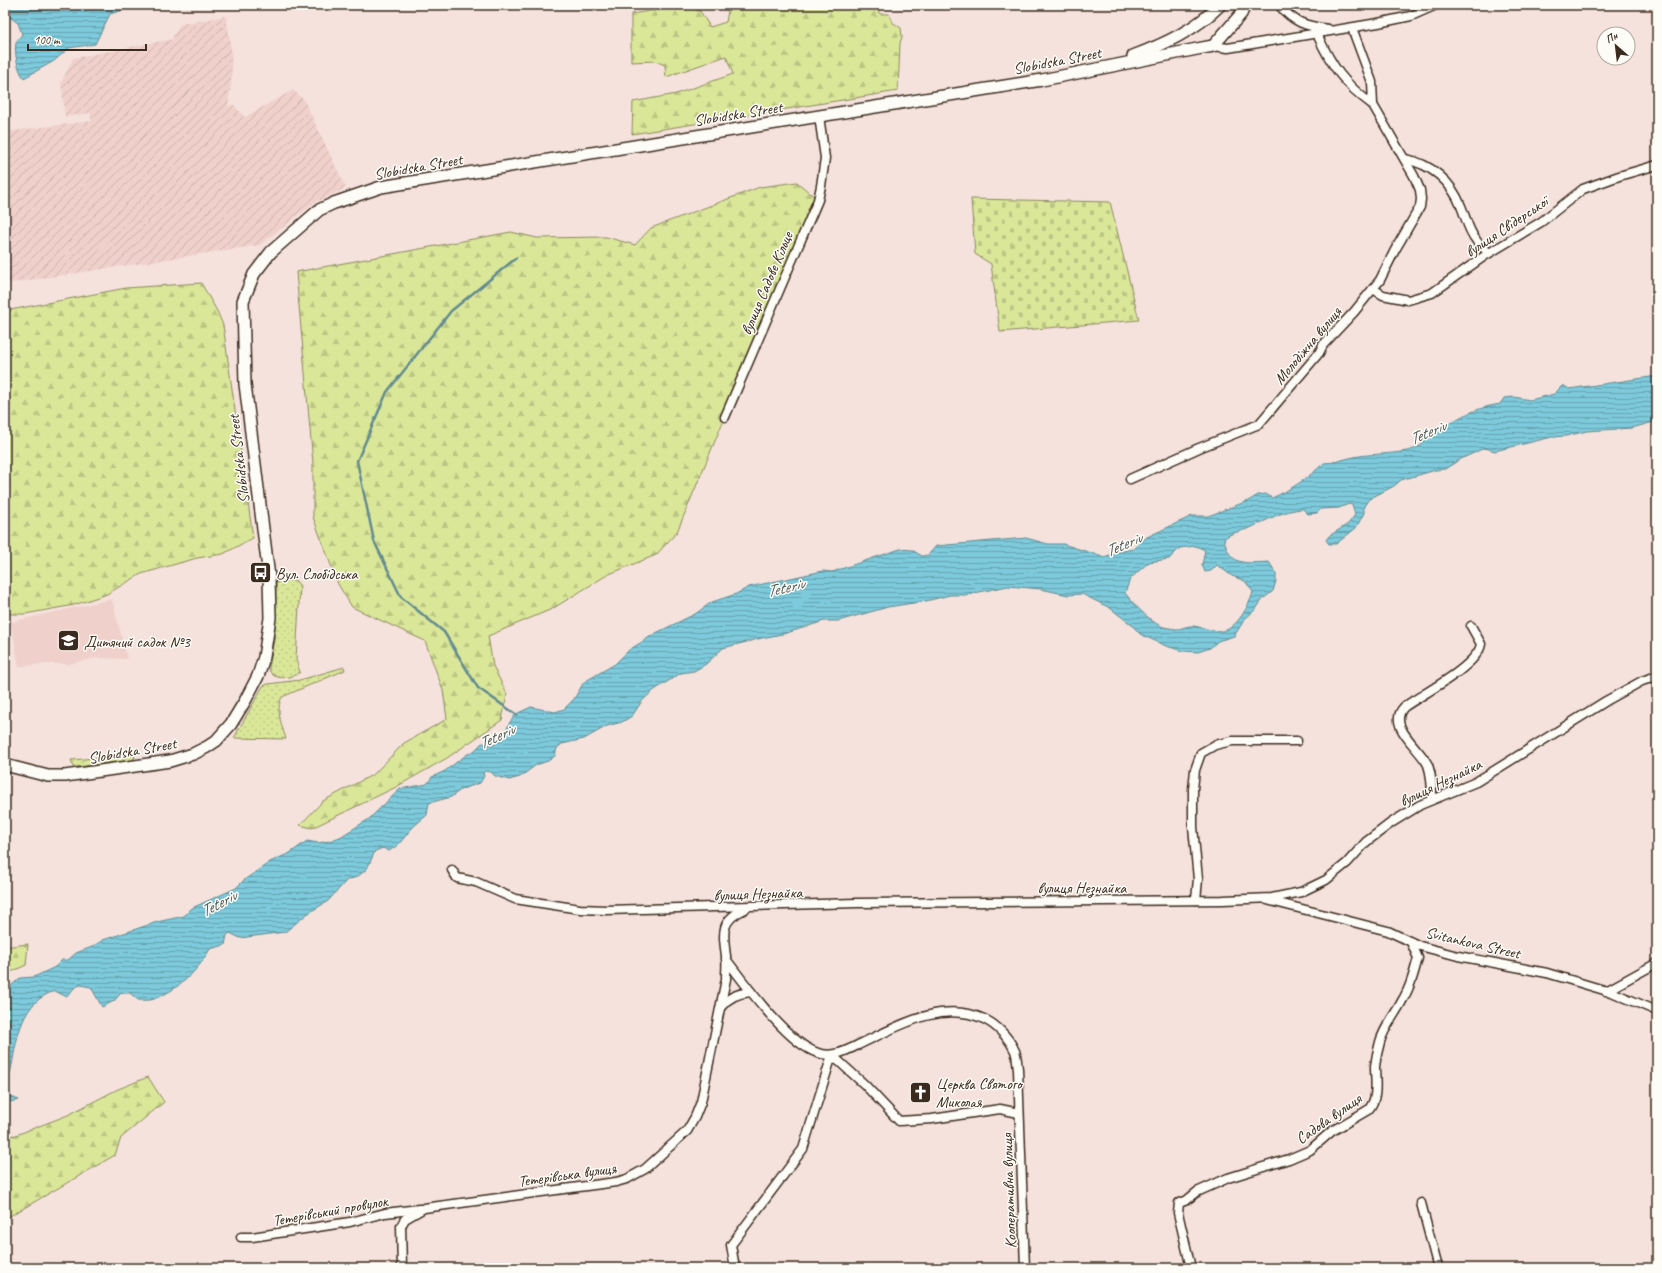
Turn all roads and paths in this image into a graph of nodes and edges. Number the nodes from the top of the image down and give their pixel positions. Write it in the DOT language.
graph roads {
  1 [pos="1220,5"];
  2 [pos="1245,5"];
  3 [pos="1279,5"];
  4 [pos="1436,5"];
  5 [pos="1352,28"];
  6 [pos="1337,30"];
  7 [pos="1317,34"];
  8 [pos="1213,46"];
  9 [pos="1090,70"];
  10 [pos="1373,106"];
  11 [pos="819,116"];
  12 [pos="1405,158"];
  13 [pos="1657,165"];
  14 [pos="1489,253"];
  15 [pos="1373,289"];
  16 [pos="724,417"];
  17 [pos="1130,480"];
  18 [pos="1471,626"];
  19 [pos="1657,676"];
  20 [pos="1297,741"];
  21 [pos="5,765"];
  22 [pos="1432,799"];
  23 [pos="452,870"];
  24 [pos="1258,898"];
  25 [pos="1196,900"];
  26 [pos="750,908"];
  27 [pos="1411,942"];
  28 [pos="726,958"];
  29 [pos="1657,963"];
  30 [pos="1606,991"];
  31 [pos="751,992"];
  32 [pos="720,1008"];
  33 [pos="1657,1011"];
  34 [pos="832,1055"];
  35 [pos="1019,1113"];
  36 [pos="1421,1202"];
  37 [pos="424,1208"];
  38 [pos="397,1212"];
  39 [pos="400,1233"];
  40 [pos="241,1237"];
  41 [pos="402,1268"];
  42 [pos="735,1268"];
  43 [pos="1025,1268"];
  44 [pos="1191,1268"];
  45 [pos="1438,1268"];
  1 -- 9 [label="street"];
  2 -- 8 [label="street"];
  3 -- 6 [label="street"];
  4 -- 5 [label="street"];
  5 -- 6 [label="street"];
  5 -- 10 [label="street, Молодіжна вулиця"];
  6 -- 7 [label="street"];
  7 -- 8 [label="street"];
  7 -- 10 [label="street, Молодіжна вулиця"];
  8 -- 9 [label="street, Slobidska Street"];
  9 -- 11 [label="street, Slobidska Street"];
  10 -- 12 [label="street, Молодіжна вулиця"];
  11 -- 16 [label="street, вулиця Садове Кільце"];
  11 -- 21 [label="street, Slobidska Street"];
  12 -- 14 [label="street"];
  12 -- 15 [label="street, Молодіжна вулиця"];
  13 -- 14 [label="street, вулиця Свідерської"];
  14 -- 15 [label="street, вулиця Свідерської"];
  15 -- 17 [label="street, Молодіжна вулиця"];
  18 -- 22 [label="street"];
  19 -- 22 [label="street, вулиця Незнайка"];
  20 -- 25 [label="street"];
  22 -- 24 [label="street, вулиця Незнайка"];
  23 -- 26 [label="street, вулиця Незнайка"];
  24 -- 25 [label="street, вулиця Незнайка"];
  24 -- 27 [label="street, Svitankova Street"];
  25 -- 26 [label="street, вулиця Незнайка"];
  26 -- 28 [label="street, Тетерівська вулиця"];
  27 -- 30 [label="street, Svitankova Street"];
  27 -- 44 [label="street, Садова вулиця"];
  28 -- 31 [label="street, Кооперативна вулиця"];
  28 -- 32 [label="street, Тетерівська вулиця"];
  29 -- 30 [label="street"];
  30 -- 33 [label="street, Svitankova Street"];
  31 -- 32 [label="street"];
  31 -- 34 [label="street, Кооперативна вулиця"];
  32 -- 37 [label="street, Тетерівська вулиця"];
  34 -- 35 [label="street, Кооперативна вулиця"];
  34 -- 35 [label="street, Кооперативна вулиця"];
  34 -- 42 [label="street"];
  35 -- 43 [label="street, Кооперативна вулиця"];
  36 -- 45 [label="street"];
  37 -- 38 [label="street, Тетерівський провулок"];
  37 -- 39 [label="street, Тетерівська вулиця"];
  38 -- 39 [label="street"];
  38 -- 40 [label="street, Тетерівський провулок"];
  39 -- 41 [label="street"];
}
